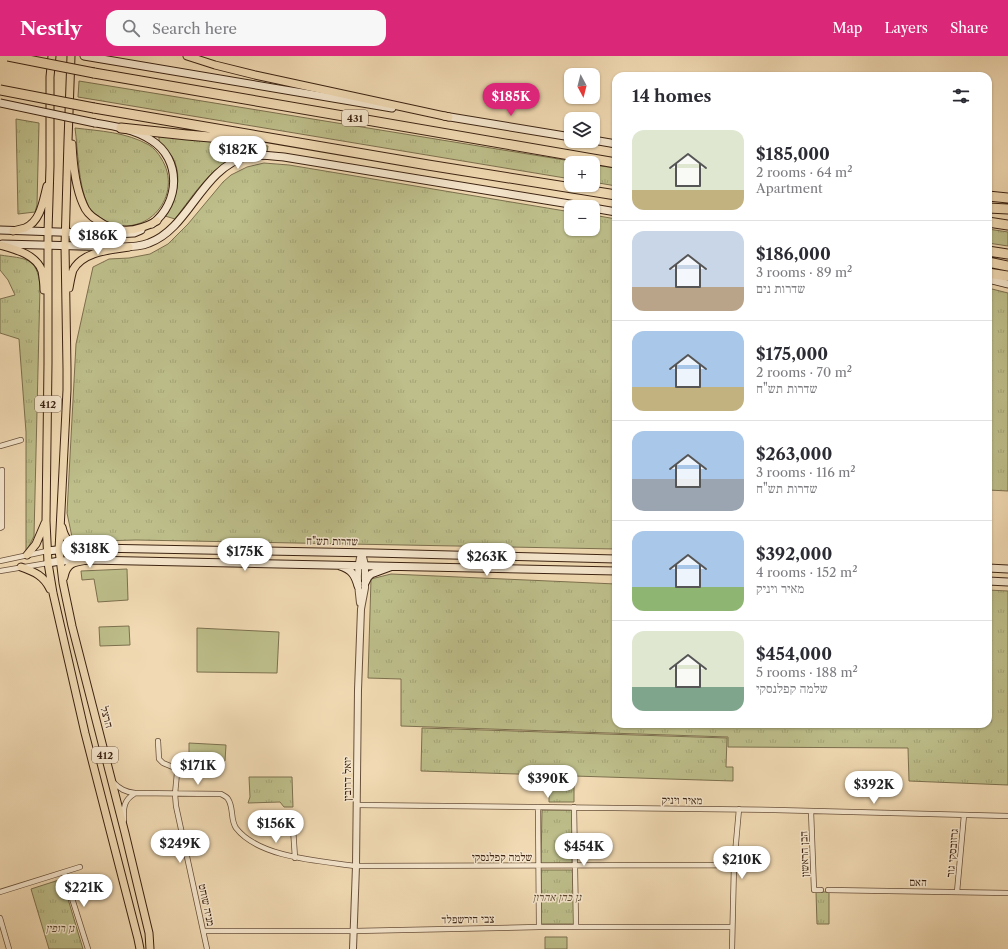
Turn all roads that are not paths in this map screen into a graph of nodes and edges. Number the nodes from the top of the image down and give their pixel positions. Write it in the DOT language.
graph roads {
  1 [pos="8,56"];
  2 [pos="50,56"];
  3 [pos="71,56"];
  4 [pos="84,56"];
  5 [pos="187,56"];
  6 [pos="0,90"];
  7 [pos="0,103"];
  8 [pos="69,112"];
  9 [pos="449,117"];
  10 [pos="121,128"];
  11 [pos="564,136"];
  12 [pos="600,141"];
  13 [pos="612,143"];
  14 [pos="323,147"];
  15 [pos="612,162"];
  16 [pos="50,166"];
  17 [pos="612,194"];
  18 [pos="992,195"];
  19 [pos="1008,197"];
  20 [pos="564,203"];
  21 [pos="992,208"];
  22 [pos="600,209"];
  23 [pos="1008,210"];
  24 [pos="612,211"];
  25 [pos="157,221"];
  26 [pos="992,223"];
  27 [pos="1008,225"];
  28 [pos="0,230"];
  29 [pos="13,231"];
  30 [pos="48,232"];
  31 [pos="66,233"];
  32 [pos="0,245"];
  33 [pos="48,246"];
  34 [pos="65,246"];
  35 [pos="129,247"];
  36 [pos="992,252"];
  37 [pos="1008,254"];
  38 [pos="992,263"];
  39 [pos="1008,266"];
  40 [pos="992,274"];
  41 [pos="1008,276"];
  42 [pos="992,280"];
  43 [pos="1008,284"];
  44 [pos="66,310"];
  45 [pos="48,324"];
  46 [pos="21,440"];
  47 [pos="0,446"];
  48 [pos="2,470"];
  49 [pos="1,481"];
  50 [pos="46,521"];
  51 [pos="61,525"];
  52 [pos="0,528"];
  53 [pos="94,548"];
  54 [pos="59,550"];
  55 [pos="47,551"];
  56 [pos="362,553"];
  57 [pos="27,555"];
  58 [pos="612,559"];
  59 [pos="88,560"];
  60 [pos="0,561"];
  61 [pos="60,561"];
  62 [pos="48,563"];
  63 [pos="333,564"];
  64 [pos="362,565"];
  65 [pos="394,565"];
  66 [pos="21,567"];
  67 [pos="992,568"];
  68 [pos="1008,569"];
  69 [pos="612,570"];
  70 [pos="0,571"];
  71 [pos="992,581"];
  72 [pos="1008,582"];
  73 [pos="63,583"];
  74 [pos="361,584"];
  75 [pos="53,594"];
  76 [pos="158,741"];
  77 [pos="112,781"];
  78 [pos="134,793"];
  79 [pos="175,794"];
  80 [pos="357,805"];
  81 [pos="538,807"];
  82 [pos="574,807"];
  83 [pos="739,809"];
  84 [pos="812,811"];
  85 [pos="964,815"];
  86 [pos="1008,816"];
  87 [pos="293,828"];
  88 [pos="125,834"];
  89 [pos="295,858"];
  90 [pos="734,865"];
  91 [pos="356,866"];
  92 [pos="539,866"];
  93 [pos="575,866"];
  94 [pos="80,867"];
  95 [pos="64,873"];
  96 [pos="821,890"];
  97 [pos="828,890"];
  98 [pos="0,892"];
  99 [pos="957,892"];
  100 [pos="1008,893"];
  101 [pos="0,918"];
  102 [pos="539,927"];
  103 [pos="576,927"];
  104 [pos="732,927"];
  105 [pos="203,931"];
  106 [pos="354,931"];
  107 [pos="9,949"];
  108 [pos="88,949"];
  109 [pos="140,949"];
  110 [pos="150,949"];
  111 [pos="207,949"];
  112 [pos="354,949"];
  113 [pos="732,949"];
  1 -- 15 [label="highway, 431, bridge"];
  2 -- 16 [label="main road, 412"];
  3 -- 8 [label="main road, 412"];
  4 -- 9 [label="main road"];
  5 -- 9 [label="main road"];
  6 -- 14 [label="highway, bridge"];
  7 -- 10 [label="main road, bridge"];
  8 -- 25 [label="main road"];
  8 -- 31 [label="main road, 412"];
  9 -- 11 [label="main road"];
  10 -- 14 [label="highway"];
  10 -- 25 [label="main road"];
  12 -- 13 [label="main road"];
  14 -- 17 [label="highway"];
  16 -- 29 [label="main road"];
  16 -- 30 [label="main road, 412"];
  18 -- 19 [label="highway"];
  20 -- 35 [label="main road"];
  21 -- 23 [label="highway"];
  22 -- 24 [label="main road"];
  25 -- 31 [label="main road"];
  26 -- 27 [label="highway"];
  28 -- 29 [label="main road"];
  29 -- 30 [label="main road"];
  30 -- 31 [label="main road"];
  30 -- 33 [label="main road, 412"];
  31 -- 34 [label="main road, 412"];
  32 -- 33 [label="main road"];
  32 -- 45 [label="main road"];
  33 -- 34 [label="main road"];
  33 -- 45 [label="main road, 412"];
  34 -- 35 [label="main road"];
  34 -- 44 [label="main road, 412"];
  35 -- 44 [label="main road"];
  36 -- 37 [label="highway"];
  38 -- 39 [label="highway"];
  40 -- 41 [label="highway"];
  42 -- 43 [label="main road"];
  44 -- 51 [label="main road, 412"];
  45 -- 50 [label="main road, 412"];
  46 -- 47 [label="street"];
  48 -- 49 [label="street"];
  49 -- 52 [label="street"];
  50 -- 55 [label="main road, 412"];
  50 -- 57 [label="main road"];
  51 -- 53 [label="main road"];
  51 -- 54 [label="main road, 412"];
  53 -- 54 [label="main road, שדרות תש\"ח"];
  53 -- 56 [label="main road, שדרות תש\"ח"];
  54 -- 55 [label="main road, שדרות תש\"ח"];
  54 -- 61 [label="main road, 412"];
  55 -- 57 [label="street"];
  55 -- 62 [label="main road, 412"];
  56 -- 58 [label="main road, שדרות תש\"ח"];
  56 -- 64 [label="street, יואל דרובין"];
  57 -- 60 [label="street"];
  59 -- 61 [label="main road, שדרות תש\"ח"];
  59 -- 63 [label="main road, שדרות תש\"ח"];
  59 -- 73 [label="main road"];
  61 -- 62 [label="main road, שדרות תש\"ח"];
  61 -- 73 [label="main road, הרצל / 412"];
  62 -- 66 [label="street"];
  62 -- 75 [label="main road, 412"];
  63 -- 64 [label="main road, שדרות תש\"ח"];
  63 -- 74 [label="main road"];
  64 -- 65 [label="main road, שדרות תש\"ח"];
  64 -- 74 [label="street, יואל דרובין"];
  65 -- 69 [label="main road, שדרות תש\"ח"];
  65 -- 74 [label="main road"];
  66 -- 70 [label="street"];
  66 -- 75 [label="main road"];
  67 -- 68 [label="main road"];
  71 -- 72 [label="main road"];
  73 -- 77 [label="main road, הרצל / 412"];
  74 -- 80 [label="street, יואל דרובין"];
  75 -- 109 [label="main road, 412"];
  76 -- 79 [label="street, מניה שוחט"];
  77 -- 78 [label="street"];
  77 -- 88 [label="main road, הרצל / 412"];
  78 -- 79 [label="street"];
  78 -- 88 [label="street"];
  79 -- 89 [label="street, שלמה קפלנסקי"];
  79 -- 105 [label="street, מניה שוחט"];
  80 -- 81 [label="street, מאיר ויניק"];
  80 -- 91 [label="street, יואל דרובין"];
  81 -- 82 [label="street, מאיר ויניק"];
  81 -- 92 [label="street"];
  82 -- 83 [label="street, מאיר ויניק"];
  82 -- 93 [label="street"];
  83 -- 84 [label="street, מאיר ויניק"];
  83 -- 90 [label="street"];
  84 -- 85 [label="street, מאיר ויניק"];
  84 -- 96 [label="street, הבן הראשון"];
  85 -- 86 [label="street, מאיר ויניק"];
  85 -- 99 [label="street, גרזובסקי גור"];
  87 -- 89 [label="street"];
  88 -- 110 [label="main road, הרצל / 412"];
  89 -- 91 [label="street, שלמה קפלנסקי"];
  90 -- 93 [label="street, שלמה קפלנסקי"];
  90 -- 104 [label="street"];
  91 -- 92 [label="street, שלמה קפלנסקי"];
  91 -- 106 [label="street, יואל דרובין"];
  92 -- 93 [label="street, שלמה קפלנסקי"];
  92 -- 102 [label="street"];
  93 -- 103 [label="street"];
  94 -- 95 [label="street"];
  95 -- 98 [label="street"];
  95 -- 108 [label="street"];
  97 -- 99 [label="street, האם"];
  99 -- 100 [label="street, האם"];
  101 -- 107 [label="street"];
  102 -- 103 [label="street, צבי הירשפלד"];
  102 -- 106 [label="street, צבי הירשפלד"];
  103 -- 104 [label="street, צבי הירשפלד"];
  104 -- 113 [label="street"];
  105 -- 106 [label="street, צבי הירשפלד"];
  105 -- 111 [label="street, מניה שוחט"];
  106 -- 112 [label="street, יואל דרובין"];
}
